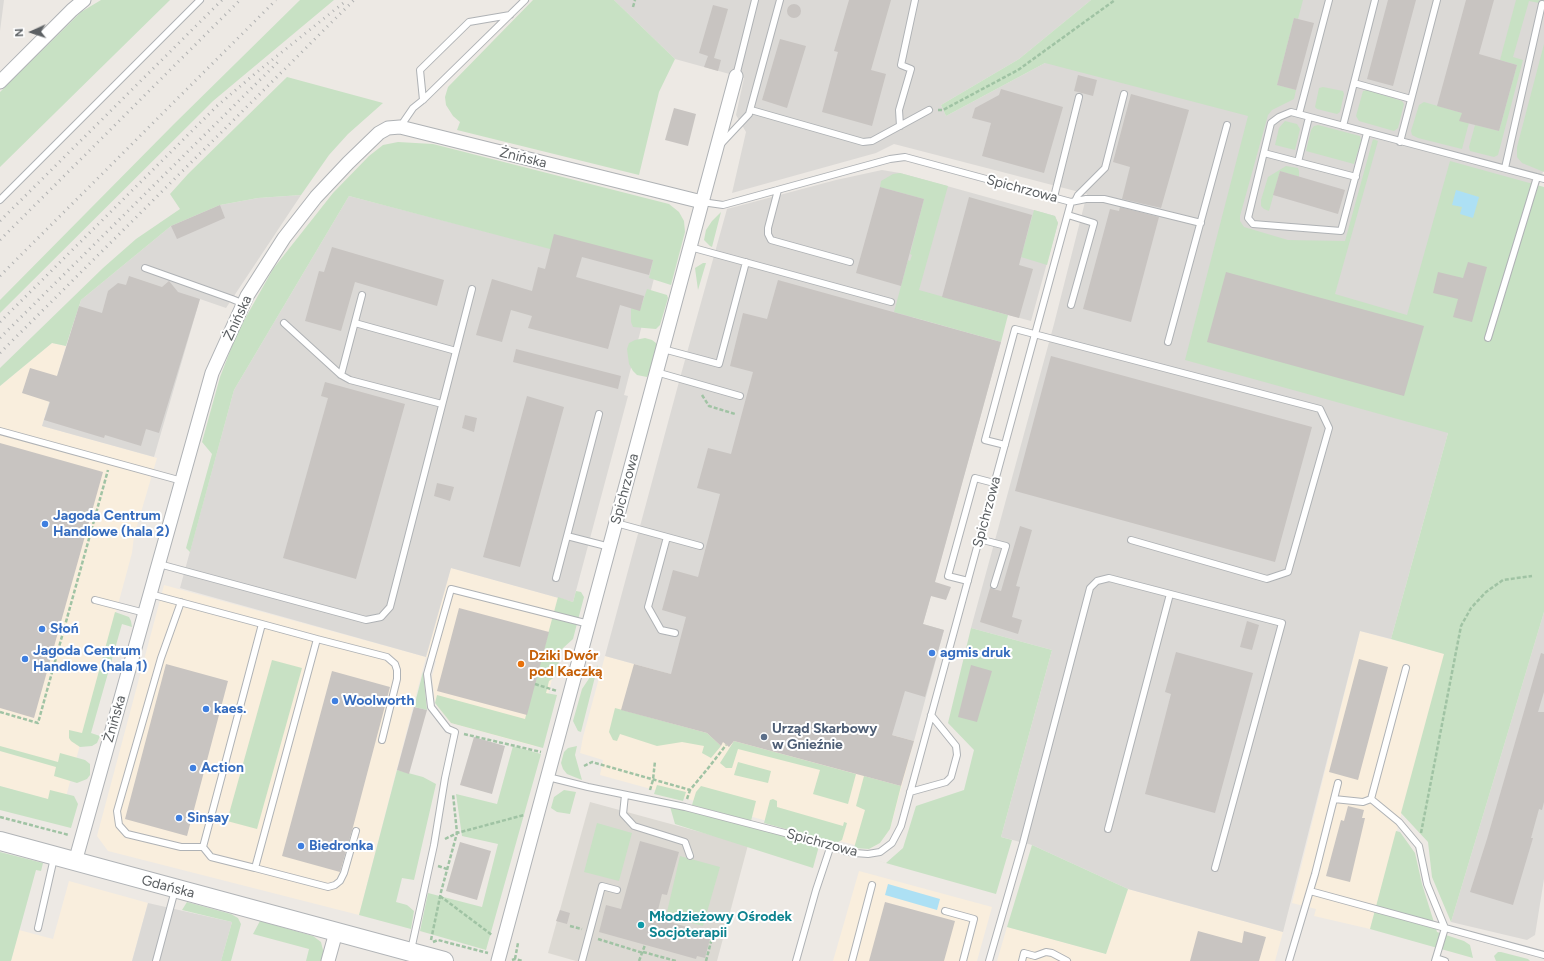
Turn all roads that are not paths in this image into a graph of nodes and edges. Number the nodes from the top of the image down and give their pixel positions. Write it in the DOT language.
graph roads {
  1 [pos="84,0"];
  2 [pos="200,0"];
  3 [pos="525,0"];
  4 [pos="755,0"];
  5 [pos="780,0"];
  6 [pos="915,0"];
  7 [pos="1329,0"];
  8 [pos="1375,0"];
  9 [pos="1437,0"];
  10 [pos="1542,4"];
  11 [pos="510,15"];
  12 [pos="736,76"];
  13 [pos="0,82"];
  14 [pos="1354,83"];
  15 [pos="1124,94"];
  16 [pos="1079,97"];
  17 [pos="1411,99"];
  18 [pos="423,100"];
  19 [pos="750,110"];
  20 [pos="929,110"];
  21 [pos="1299,114"];
  22 [pos="1309,117"];
  23 [pos="1227,125"];
  24 [pos="900,126"];
  25 [pos="1343,126"];
  26 [pos="400,127"];
  27 [pos="1367,133"];
  28 [pos="1400,142"];
  29 [pos="716,149"];
  30 [pos="1264,153"];
  31 [pos="1298,162"];
  32 [pos="1505,168"];
  33 [pos="1356,177"];
  34 [pos="1537,177"];
  35 [pos="1544,179"];
  36 [pos="778,190"];
  37 [pos="1054,198"];
  38 [pos="0,200"];
  39 [pos="702,202"];
  40 [pos="1073,202"];
  41 [pos="1068,215"];
  42 [pos="1201,223"];
  43 [pos="690,247"];
  44 [pos="746,262"];
  45 [pos="850,262"];
  46 [pos="145,268"];
  47 [pos="472,289"];
  48 [pos="362,295"];
  49 [pos="890,302"];
  50 [pos="244,304"];
  51 [pos="1071,305"];
  52 [pos="284,323"];
  53 [pos="355,323"];
  54 [pos="1035,335"];
  55 [pos="1488,338"];
  56 [pos="1168,342"];
  57 [pos="663,349"];
  58 [pos="456,351"];
  59 [pos="656,372"];
  60 [pos="341,375"];
  61 [pos="740,396"];
  62 [pos="442,404"];
  63 [pos="599,414"];
  64 [pos="0,431"];
  65 [pos="1005,445"];
  66 [pos="182,481"];
  67 [pos="994,484"];
  68 [pos="616,523"];
  69 [pos="567,536"];
  70 [pos="667,537"];
  71 [pos="979,539"];
  72 [pos="1131,540"];
  73 [pos="700,546"];
  74 [pos="610,547"];
  75 [pos="158,564"];
  76 [pos="556,578"];
  77 [pos="968,582"];
  78 [pos="994,585"];
  79 [pos="150,594"];
  80 [pos="1170,594"];
  81 [pos="95,600"];
  82 [pos="181,602"];
  83 [pos="145,613"];
  84 [pos="262,624"];
  85 [pos="589,624"];
  86 [pos="675,633"];
  87 [pos="317,639"];
  88 [pos="1406,668"];
  89 [pos="931,716"];
  90 [pos="382,740"];
  91 [pos="548,776"];
  92 [pos="1338,783"];
  93 [pos="910,792"];
  94 [pos="625,795"];
  95 [pos="1334,799"];
  96 [pos="1371,799"];
  97 [pos="1108,829"];
  98 [pos="356,831"];
  99 [pos="0,841"];
  100 [pos="832,845"];
  101 [pos="203,847"];
  102 [pos="55,856"];
  103 [pos="690,856"];
  104 [pos="75,862"];
  105 [pos="255,868"];
  106 [pos="1215,868"];
  107 [pos="872,886"];
  108 [pos="175,889"];
  109 [pos="617,890"];
  110 [pos="1310,891"];
  111 [pos="945,911"];
  112 [pos="38,928"];
  113 [pos="1444,928"];
  114 [pos="336,932"];
  115 [pos="410,952"];
  116 [pos="1544,955"];
  117 [pos="1435,960"];
  118 [pos="156,961"];
  119 [pos="328,961"];
  120 [pos="444,961"];
  121 [pos="498,961"];
  122 [pos="582,961"];
  123 [pos="796,961"];
  124 [pos="852,961"];
  125 [pos="963,961"];
  126 [pos="989,961"];
  127 [pos="1022,961"];
  128 [pos="1067,961"];
  129 [pos="1289,961"];
  130 [pos="1445,961"];
  1 -- 13 [label="street"];
  2 -- 38 [label="lane"];
  3 -- 11 [label="lane"];
  4 -- 12 [label="lane"];
  5 -- 19 [label="lane"];
  6 -- 24 [label="lane"];
  7 -- 21 [label="lane"];
  8 -- 14 [label="lane"];
  9 -- 17 [label="lane"];
  10 -- 32 [label="lane"];
  11 -- 18 [label="lane"];
  11 -- 18 [label="lane"];
  12 -- 29 [label="street, Spichrzowa"];
  14 -- 17 [label="lane"];
  14 -- 25 [label="lane"];
  15 -- 40 [label="lane"];
  16 -- 37 [label="lane"];
  17 -- 28 [label="lane"];
  18 -- 26 [label="lane"];
  19 -- 24 [label="lane"];
  19 -- 29 [label="lane"];
  20 -- 24 [label="lane"];
  21 -- 22 [label="lane"];
  21 -- 30 [label="lane"];
  22 -- 25 [label="lane"];
  22 -- 31 [label="lane"];
  23 -- 42 [label="lane"];
  25 -- 27 [label="lane"];
  26 -- 39 [label="street, Żnińska"];
  26 -- 50 [label="street, Żnińska"];
  27 -- 28 [label="lane"];
  27 -- 33 [label="lane"];
  28 -- 32 [label="lane"];
  29 -- 39 [label="street, Spichrzowa"];
  30 -- 31 [label="lane"];
  30 -- 33 [label="lane"];
  31 -- 33 [label="lane"];
  32 -- 34 [label="lane"];
  34 -- 35 [label="lane"];
  34 -- 55 [label="lane"];
  36 -- 37 [label="lane, Spichrzowa"];
  36 -- 39 [label="lane, Spichrzowa"];
  36 -- 45 [label="lane"];
  37 -- 40 [label="lane, Spichrzowa"];
  39 -- 43 [label="street, Spichrzowa"];
  40 -- 41 [label="lane, Spichrzowa"];
  40 -- 42 [label="lane"];
  41 -- 51 [label="lane"];
  41 -- 54 [label="lane, Spichrzowa"];
  42 -- 56 [label="lane"];
  43 -- 44 [label="lane"];
  43 -- 57 [label="street, Spichrzowa"];
  44 -- 49 [label="lane"];
  44 -- 57 [label="lane"];
  46 -- 50 [label="lane"];
  47 -- 58 [label="lane"];
  48 -- 53 [label="lane"];
  50 -- 66 [label="street, Żnińska"];
  52 -- 60 [label="lane"];
  53 -- 58 [label="lane"];
  53 -- 60 [label="lane"];
  54 -- 65 [label="lane, Spichrzowa"];
  54 -- 65 [label="lane"];
  54 -- 72 [label="lane"];
  57 -- 59 [label="street, Spichrzowa"];
  58 -- 62 [label="lane"];
  59 -- 61 [label="lane"];
  59 -- 68 [label="street, Spichrzowa"];
  60 -- 62 [label="lane"];
  62 -- 75 [label="lane"];
  63 -- 69 [label="lane"];
  64 -- 66 [label="lane"];
  65 -- 67 [label="lane, Spichrzowa"];
  66 -- 75 [label="street, Żnińska"];
  67 -- 71 [label="lane, Spichrzowa"];
  67 -- 77 [label="lane"];
  68 -- 70 [label="lane"];
  68 -- 74 [label="street, Spichrzowa"];
  69 -- 74 [label="lane"];
  69 -- 76 [label="lane"];
  70 -- 73 [label="lane"];
  70 -- 86 [label="lane"];
  71 -- 77 [label="lane, Spichrzowa"];
  71 -- 78 [label="lane"];
  74 -- 85 [label="street, Spichrzowa"];
  75 -- 79 [label="street, Żnińska"];
  77 -- 89 [label="lane, Spichrzowa"];
  79 -- 82 [label="lane"];
  79 -- 83 [label="street, Żnińska"];
  80 -- 97 [label="lane"];
  80 -- 106 [label="lane"];
  80 -- 126 [label="lane"];
  81 -- 83 [label="lane"];
  82 -- 84 [label="lane"];
  82 -- 101 [label="lane"];
  83 -- 104 [label="street, Żnińska"];
  84 -- 87 [label="lane"];
  84 -- 101 [label="lane"];
  85 -- 91 [label="street, Spichrzowa"];
  85 -- 115 [label="lane"];
  87 -- 90 [label="lane"];
  87 -- 105 [label="lane"];
  88 -- 96 [label="lane"];
  89 -- 93 [label="lane, Spichrzowa"];
  89 -- 93 [label="lane"];
  91 -- 94 [label="lane, Spichrzowa"];
  91 -- 121 [label="street, Spichrzowa"];
  92 -- 95 [label="lane"];
  93 -- 100 [label="lane, Spichrzowa"];
  94 -- 100 [label="lane, Spichrzowa"];
  94 -- 103 [label="lane"];
  95 -- 96 [label="lane"];
  95 -- 110 [label="lane"];
  96 -- 113 [label="lane"];
  98 -- 105 [label="lane"];
  99 -- 102 [label="street, Gdańska"];
  100 -- 123 [label="lane"];
  101 -- 105 [label="lane"];
  102 -- 104 [label="street, Gdańska"];
  102 -- 112 [label="lane"];
  104 -- 108 [label="street, Gdańska"];
  107 -- 124 [label="lane"];
  108 -- 114 [label="street, Gdańska"];
  108 -- 118 [label="lane"];
  109 -- 122 [label="lane"];
  110 -- 113 [label="lane"];
  110 -- 129 [label="lane"];
  111 -- 125 [label="lane"];
  113 -- 116 [label="lane"];
  113 -- 117 [label="lane"];
  114 -- 115 [label="street, Gdańska"];
  114 -- 119 [label="street"];
  115 -- 120 [label="street, Gdańska"];
  117 -- 130 [label="lane"];
  127 -- 128 [label="lane"];
}
